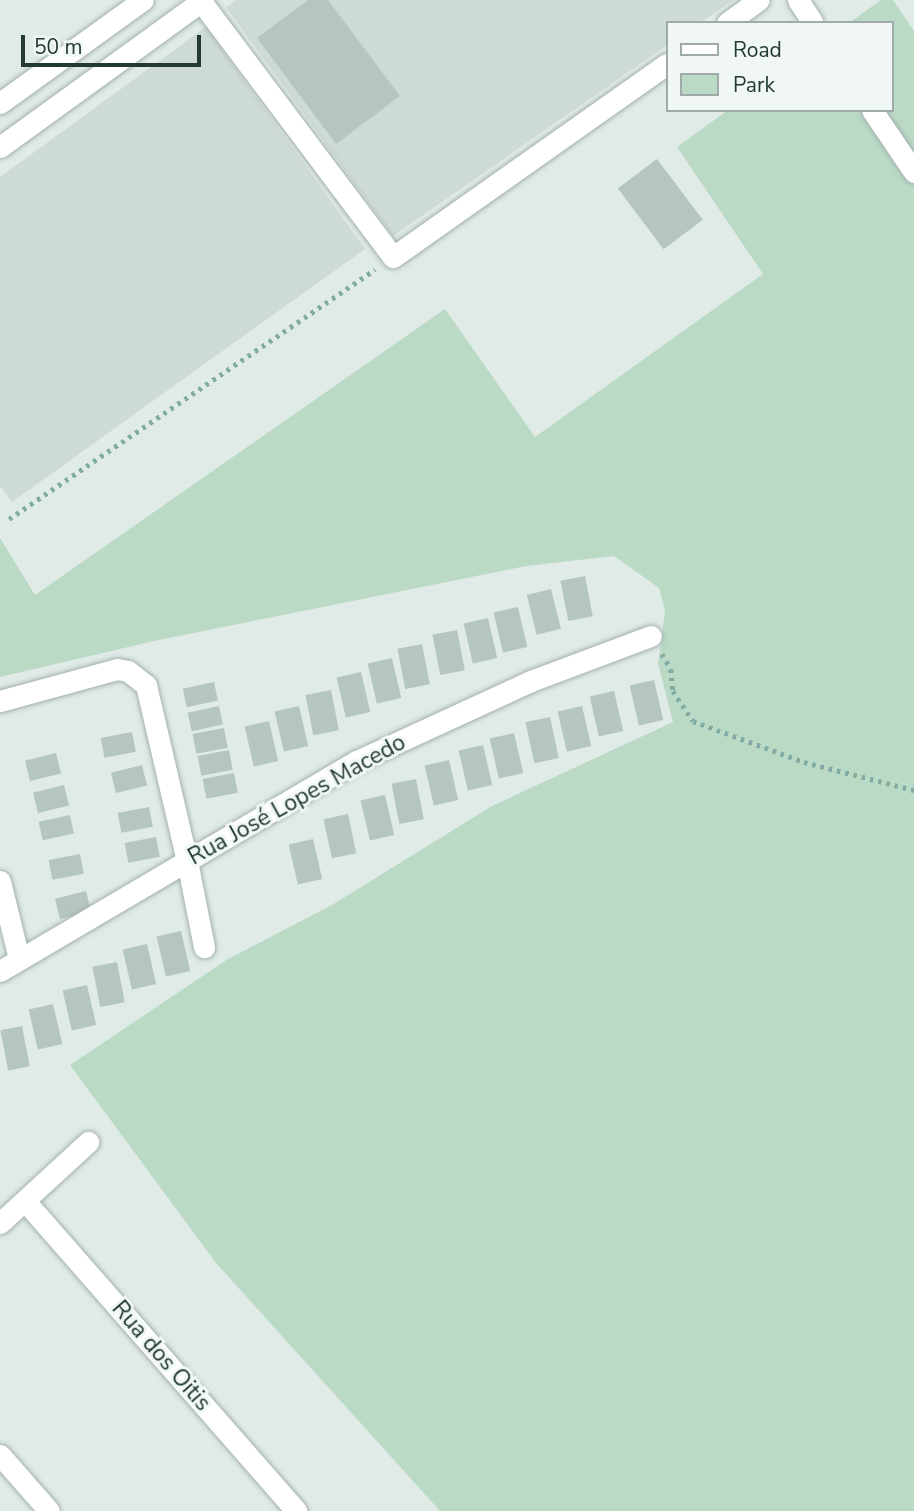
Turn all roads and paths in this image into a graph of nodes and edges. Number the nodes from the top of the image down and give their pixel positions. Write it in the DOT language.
graph roads {
  1 [pos="143,0"];
  2 [pos="202,0"];
  3 [pos="759,0"];
  4 [pos="798,0"];
  5 [pos="730,21"];
  6 [pos="812,21"];
  7 [pos="666,65"];
  8 [pos="0,103"];
  9 [pos="873,112"];
  10 [pos="0,147"];
  11 [pos="914,172"];
  12 [pos="393,257"];
  13 [pos="9,519"];
  14 [pos="651,636"];
  15 [pos="0,701"];
  16 [pos="914,790"];
  17 [pos="187,861"];
  18 [pos="0,881"];
  19 [pos="204,947"];
  20 [pos="19,959"];
  21 [pos="0,971"];
  22 [pos="88,1142"];
  23 [pos="25,1201"];
  24 [pos="0,1223"];
  25 [pos="0,1455"];
  26 [pos="49,1511"];
  27 [pos="296,1511"];
  1 -- 8 [label="street"];
  2 -- 10 [label="street"];
  2 -- 12 [label="street"];
  3 -- 5 [label="street"];
  4 -- 6 [label="street"];
  7 -- 12 [label="street"];
  9 -- 11 [label="street"];
  12 -- 13 [label="path"];
  14 -- 16 [label="path"];
  14 -- 17 [label="street, Rua José Lopes Macedo"];
  15 -- 17 [label="street"];
  17 -- 19 [label="street"];
  17 -- 20 [label="street, Rua José Lopes Macedo"];
  18 -- 20 [label="street"];
  20 -- 21 [label="street, Rua José Lopes Macedo"];
  22 -- 23 [label="street"];
  23 -- 24 [label="street"];
  23 -- 27 [label="street, Rua dos Oitis"];
  25 -- 26 [label="street"];
}
